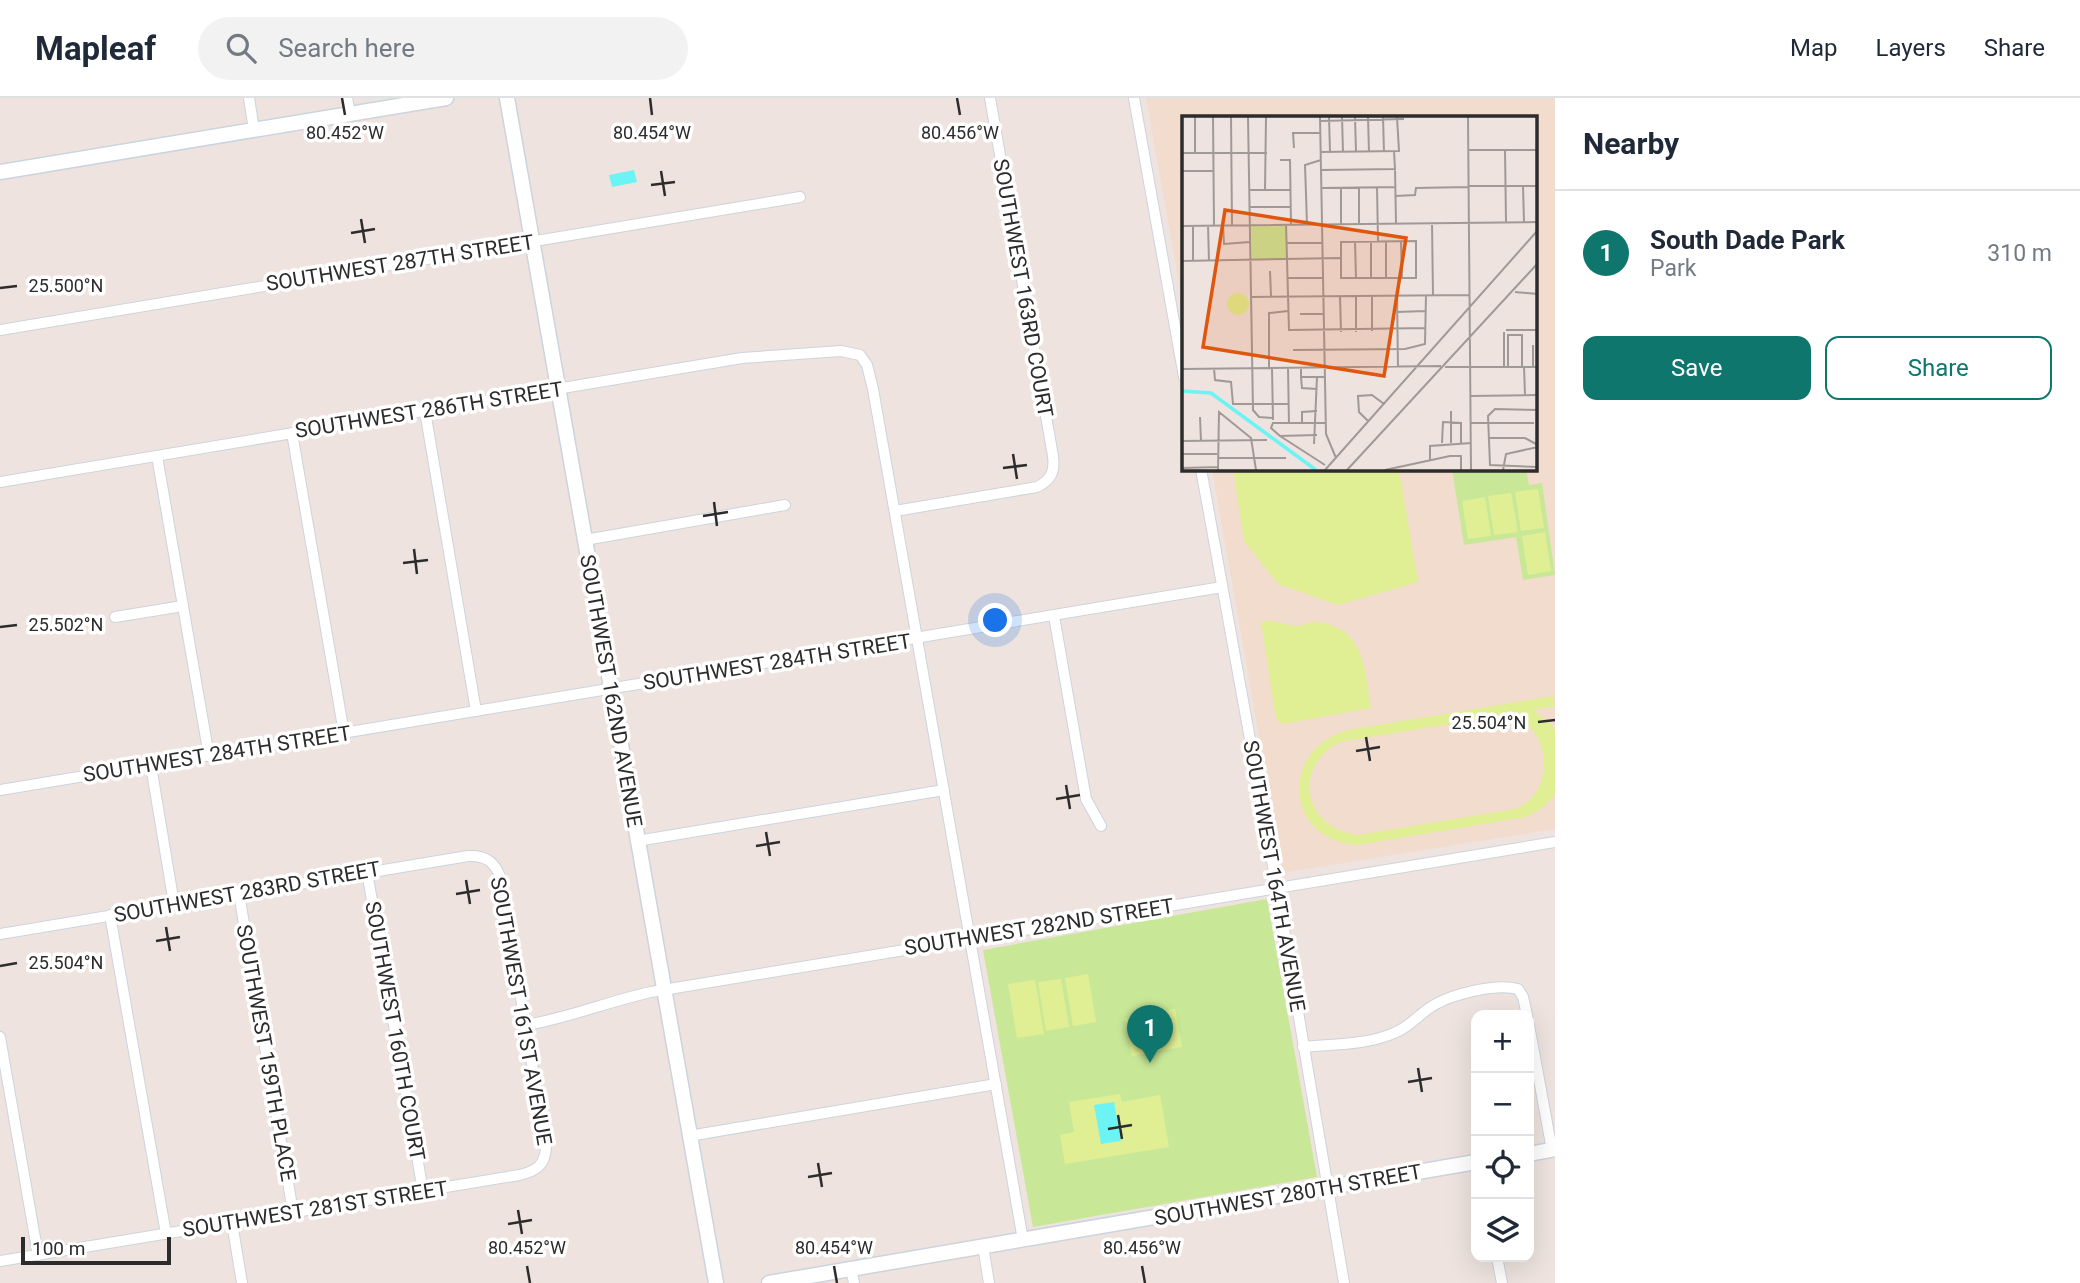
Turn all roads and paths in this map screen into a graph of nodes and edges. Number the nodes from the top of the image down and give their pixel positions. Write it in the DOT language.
graph roads {
  1 [pos="249,98"];
  2 [pos="347,98"];
  3 [pos="446,98"];
  4 [pos="507,98"];
  5 [pos="990,98"];
  6 [pos="1134,98"];
  7 [pos="350,114"];
  8 [pos="254,130"];
  9 [pos="0,172"];
  10 [pos="800,197"];
  11 [pos="532,241"];
  12 [pos="0,330"];
  13 [pos="1182,366"];
  14 [pos="558,388"];
  15 [pos="425,411"];
  16 [pos="292,433"];
  17 [pos="157,456"];
  18 [pos="1201,471"];
  19 [pos="0,482"];
  20 [pos="785,505"];
  21 [pos="895,511"];
  22 [pos="585,540"];
  23 [pos="1222,587"];
  24 [pos="183,606"];
  25 [pos="1054,616"];
  26 [pos="115,617"];
  27 [pos="917,638"];
  28 [pos="611,689"];
  29 [pos="477,711"];
  30 [pos="344,733"];
  31 [pos="209,756"];
  32 [pos="151,766"];
  33 [pos="0,788"];
  34 [pos="944,790"];
  35 [pos="1101,826"];
  36 [pos="637,841"];
  37 [pos="1555,842"];
  38 [pos="492,862"];
  39 [pos="367,872"];
  40 [pos="1277,888"];
  41 [pos="239,894"];
  42 [pos="174,904"];
  43 [pos="110,915"];
  44 [pos="0,934"];
  45 [pos="970,938"];
  46 [pos="664,990"];
  47 [pos="1526,1010"];
  48 [pos="526,1026"];
  49 [pos="0,1037"];
  50 [pos="1303,1047"];
  51 [pos="1534,1051"];
  52 [pos="996,1084"];
  53 [pos="689,1136"];
  54 [pos="1553,1149"];
  55 [pos="1534,1153"];
  56 [pos="544,1162"];
  57 [pos="1471,1163"];
  58 [pos="1327,1189"];
  59 [pos="422,1191"];
  60 [pos="293,1212"];
  61 [pos="232,1223"];
  62 [pos="166,1234"];
  63 [pos="1023,1240"];
  64 [pos="983,1246"];
  65 [pos="38,1255"];
  66 [pos="0,1261"];
  67 [pos="1498,1262"];
  68 [pos="852,1276"];
  69 [pos="242,1283"];
  70 [pos="716,1283"];
  71 [pos="769,1283"];
  72 [pos="989,1283"];
  73 [pos="1344,1283"];
  74 [pos="1502,1283"];
  1 -- 8 [label="street"];
  2 -- 7 [label="street"];
  3 -- 7 [label="street"];
  4 -- 11 [label="street, SOUTHWEST 162ND AVENUE"];
  5 -- 21 [label="street, SOUTHWEST 163RD COURT"];
  6 -- 13 [label="street"];
  7 -- 8 [label="street"];
  8 -- 9 [label="street"];
  10 -- 11 [label="street, SOUTHWEST 287TH STREET"];
  11 -- 12 [label="street, SOUTHWEST 287TH STREET"];
  11 -- 14 [label="street, SOUTHWEST 162ND AVENUE"];
  14 -- 15 [label="street, SOUTHWEST 286TH STREET"];
  14 -- 21 [label="street, SOUTHWEST 286TH STREET"];
  14 -- 22 [label="street, SOUTHWEST 162ND AVENUE"];
  15 -- 16 [label="street, SOUTHWEST 286TH STREET"];
  15 -- 29 [label="street"];
  16 -- 17 [label="street, SOUTHWEST 286TH STREET"];
  16 -- 30 [label="street"];
  17 -- 19 [label="street, SOUTHWEST 286TH STREET"];
  17 -- 24 [label="street"];
  18 -- 23 [label="street, SOUTHWEST 164TH AVENUE"];
  20 -- 22 [label="street"];
  21 -- 27 [label="street"];
  22 -- 28 [label="street, SOUTHWEST 162ND AVENUE"];
  23 -- 25 [label="street, SOUTHWEST 284TH STREET"];
  23 -- 40 [label="street, SOUTHWEST 164TH AVENUE"];
  24 -- 26 [label="street"];
  24 -- 31 [label="street"];
  25 -- 27 [label="street, SOUTHWEST 284TH STREET"];
  25 -- 35 [label="street"];
  27 -- 28 [label="street, SOUTHWEST 284TH STREET"];
  27 -- 34 [label="street"];
  28 -- 29 [label="street, SOUTHWEST 284TH STREET"];
  28 -- 36 [label="street, SOUTHWEST 162ND AVENUE"];
  29 -- 30 [label="street, SOUTHWEST 284TH STREET"];
  30 -- 31 [label="street, SOUTHWEST 284TH STREET"];
  31 -- 32 [label="street, SOUTHWEST 284TH STREET"];
  32 -- 33 [label="street, SOUTHWEST 284TH STREET"];
  32 -- 42 [label="street"];
  34 -- 36 [label="street"];
  34 -- 45 [label="street"];
  36 -- 46 [label="street, SOUTHWEST 162ND AVENUE"];
  37 -- 40 [label="street, SOUTHWEST 282ND STREET"];
  38 -- 39 [label="street, SOUTHWEST 283RD STREET"];
  38 -- 48 [label="street, SOUTHWEST 161ST AVENUE"];
  39 -- 41 [label="street, SOUTHWEST 283RD STREET"];
  39 -- 59 [label="street, SOUTHWEST 160TH COURT"];
  40 -- 45 [label="street, SOUTHWEST 282ND STREET"];
  40 -- 50 [label="street, SOUTHWEST 164TH AVENUE"];
  41 -- 42 [label="street, SOUTHWEST 283RD STREET"];
  41 -- 60 [label="street, SOUTHWEST 159TH PLACE"];
  42 -- 43 [label="street, SOUTHWEST 283RD STREET"];
  43 -- 44 [label="street, SOUTHWEST 283RD STREET"];
  43 -- 62 [label="street"];
  45 -- 46 [label="street, SOUTHWEST 282ND STREET"];
  45 -- 52 [label="street"];
  46 -- 48 [label="street, SOUTHWEST 282ND STREET"];
  46 -- 53 [label="street, SOUTHWEST 162ND AVENUE"];
  47 -- 50 [label="street"];
  48 -- 56 [label="street, SOUTHWEST 161ST AVENUE"];
  49 -- 65 [label="street"];
  50 -- 58 [label="street, SOUTHWEST 164TH AVENUE"];
  51 -- 54 [label="street"];
  52 -- 53 [label="street"];
  52 -- 63 [label="street"];
  53 -- 70 [label="street, SOUTHWEST 162ND AVENUE"];
  54 -- 55 [label="street"];
  56 -- 59 [label="street, SOUTHWEST 281ST STREET"];
  57 -- 58 [label="street, SOUTHWEST 280TH STREET"];
  58 -- 63 [label="street, SOUTHWEST 280TH STREET"];
  58 -- 73 [label="street, SOUTHWEST 164TH AVENUE"];
  59 -- 60 [label="street, SOUTHWEST 281ST STREET"];
  60 -- 61 [label="street, SOUTHWEST 281ST STREET"];
  61 -- 62 [label="street, SOUTHWEST 281ST STREET"];
  61 -- 69 [label="street"];
  62 -- 65 [label="street, SOUTHWEST 281ST STREET"];
  63 -- 64 [label="street, SOUTHWEST 280TH STREET"];
  64 -- 68 [label="street, SOUTHWEST 280TH STREET"];
  64 -- 72 [label="street"];
  65 -- 66 [label="street, SOUTHWEST 281ST STREET"];
  67 -- 74 [label="street"];
  68 -- 71 [label="street, SOUTHWEST 280TH STREET"];
}
